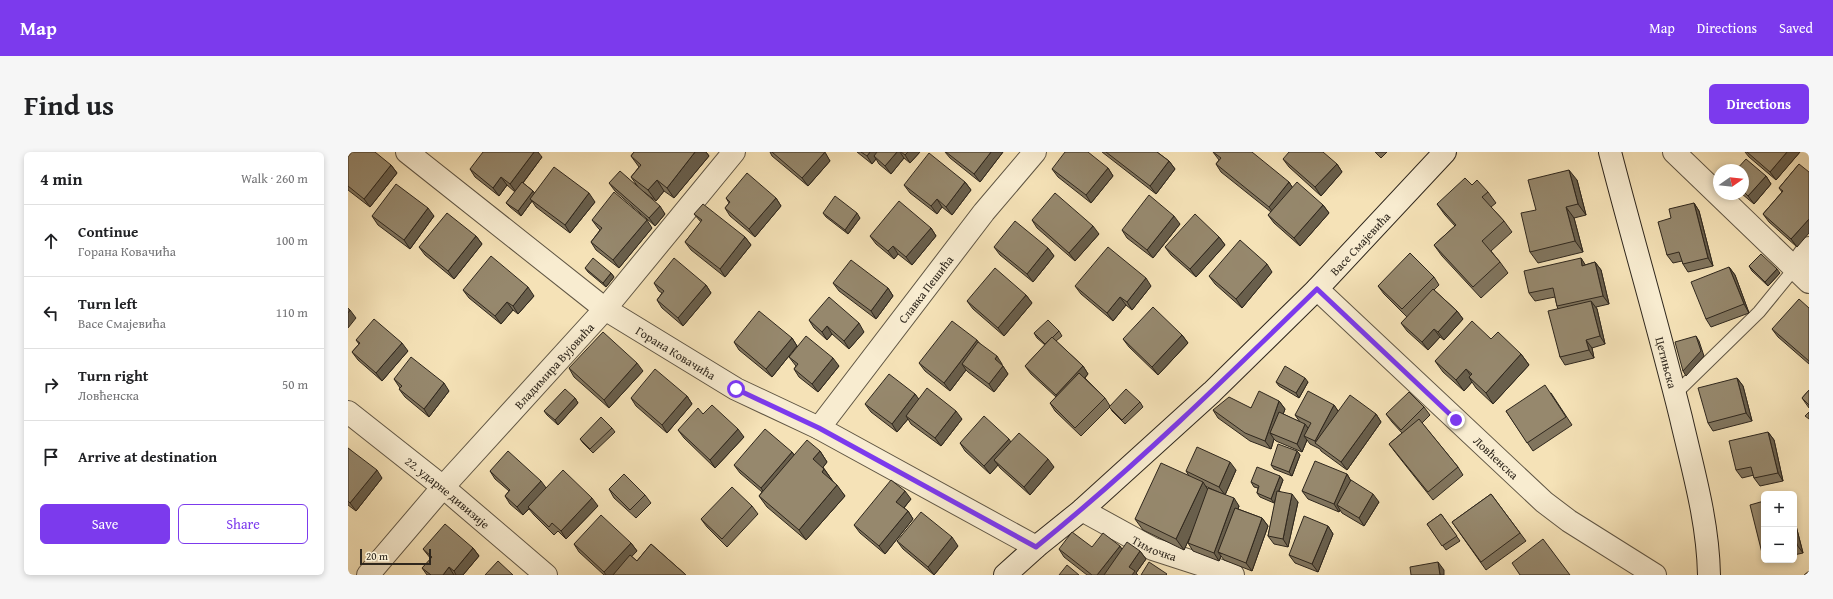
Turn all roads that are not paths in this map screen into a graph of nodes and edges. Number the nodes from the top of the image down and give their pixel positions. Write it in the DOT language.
graph roads {
  1 [pos="407,152"];
  2 [pos="734,152"];
  3 [pos="1035,152"];
  4 [pos="1445,152"];
  5 [pos="1610,152"];
  6 [pos="1674,152"];
  7 [pos="1809,248"];
  8 [pos="1802,275"];
  9 [pos="1317,289"];
  10 [pos="605,309"];
  11 [pos="1675,394"];
  12 [pos="348,412"];
  13 [pos="819,428"];
  14 [pos="443,487"];
  15 [pos="1082,510"];
  16 [pos="1036,547"];
  17 [pos="368,575"];
  18 [pos="546,575"];
  19 [pos="1005,575"];
  20 [pos="1233,575"];
  21 [pos="1655,575"];
  22 [pos="1709,575"];
  1 -- 10 [label="street, Горана Ковачића"];
  2 -- 10 [label="street, Владимира Вујовића"];
  3 -- 13 [label="street, Славка Пешића"];
  4 -- 9 [label="street, Васе Смајевића"];
  5 -- 11 [label="street, Цетињска"];
  6 -- 8 [label="street"];
  7 -- 8 [label="street"];
  8 -- 11 [label="lane"];
  9 -- 15 [label="street, Васе Смајевића"];
  9 -- 21 [label="street, Ловћенска"];
  10 -- 13 [label="street, Горана Ковачића"];
  10 -- 14 [label="street, Владимира Вујовића"];
  11 -- 22 [label="street, Цетињска"];
  12 -- 14 [label="street, 22. ударне дивизије"];
  13 -- 16 [label="street, Горана Ковачића"];
  14 -- 17 [label="street, Владимира Вујовића"];
  14 -- 18 [label="street, 22. ударне дивизије"];
  15 -- 16 [label="street, Васе Смајевића"];
  15 -- 20 [label="street, Тимочка"];
  16 -- 19 [label="street, Васе Смајевића"];
}
